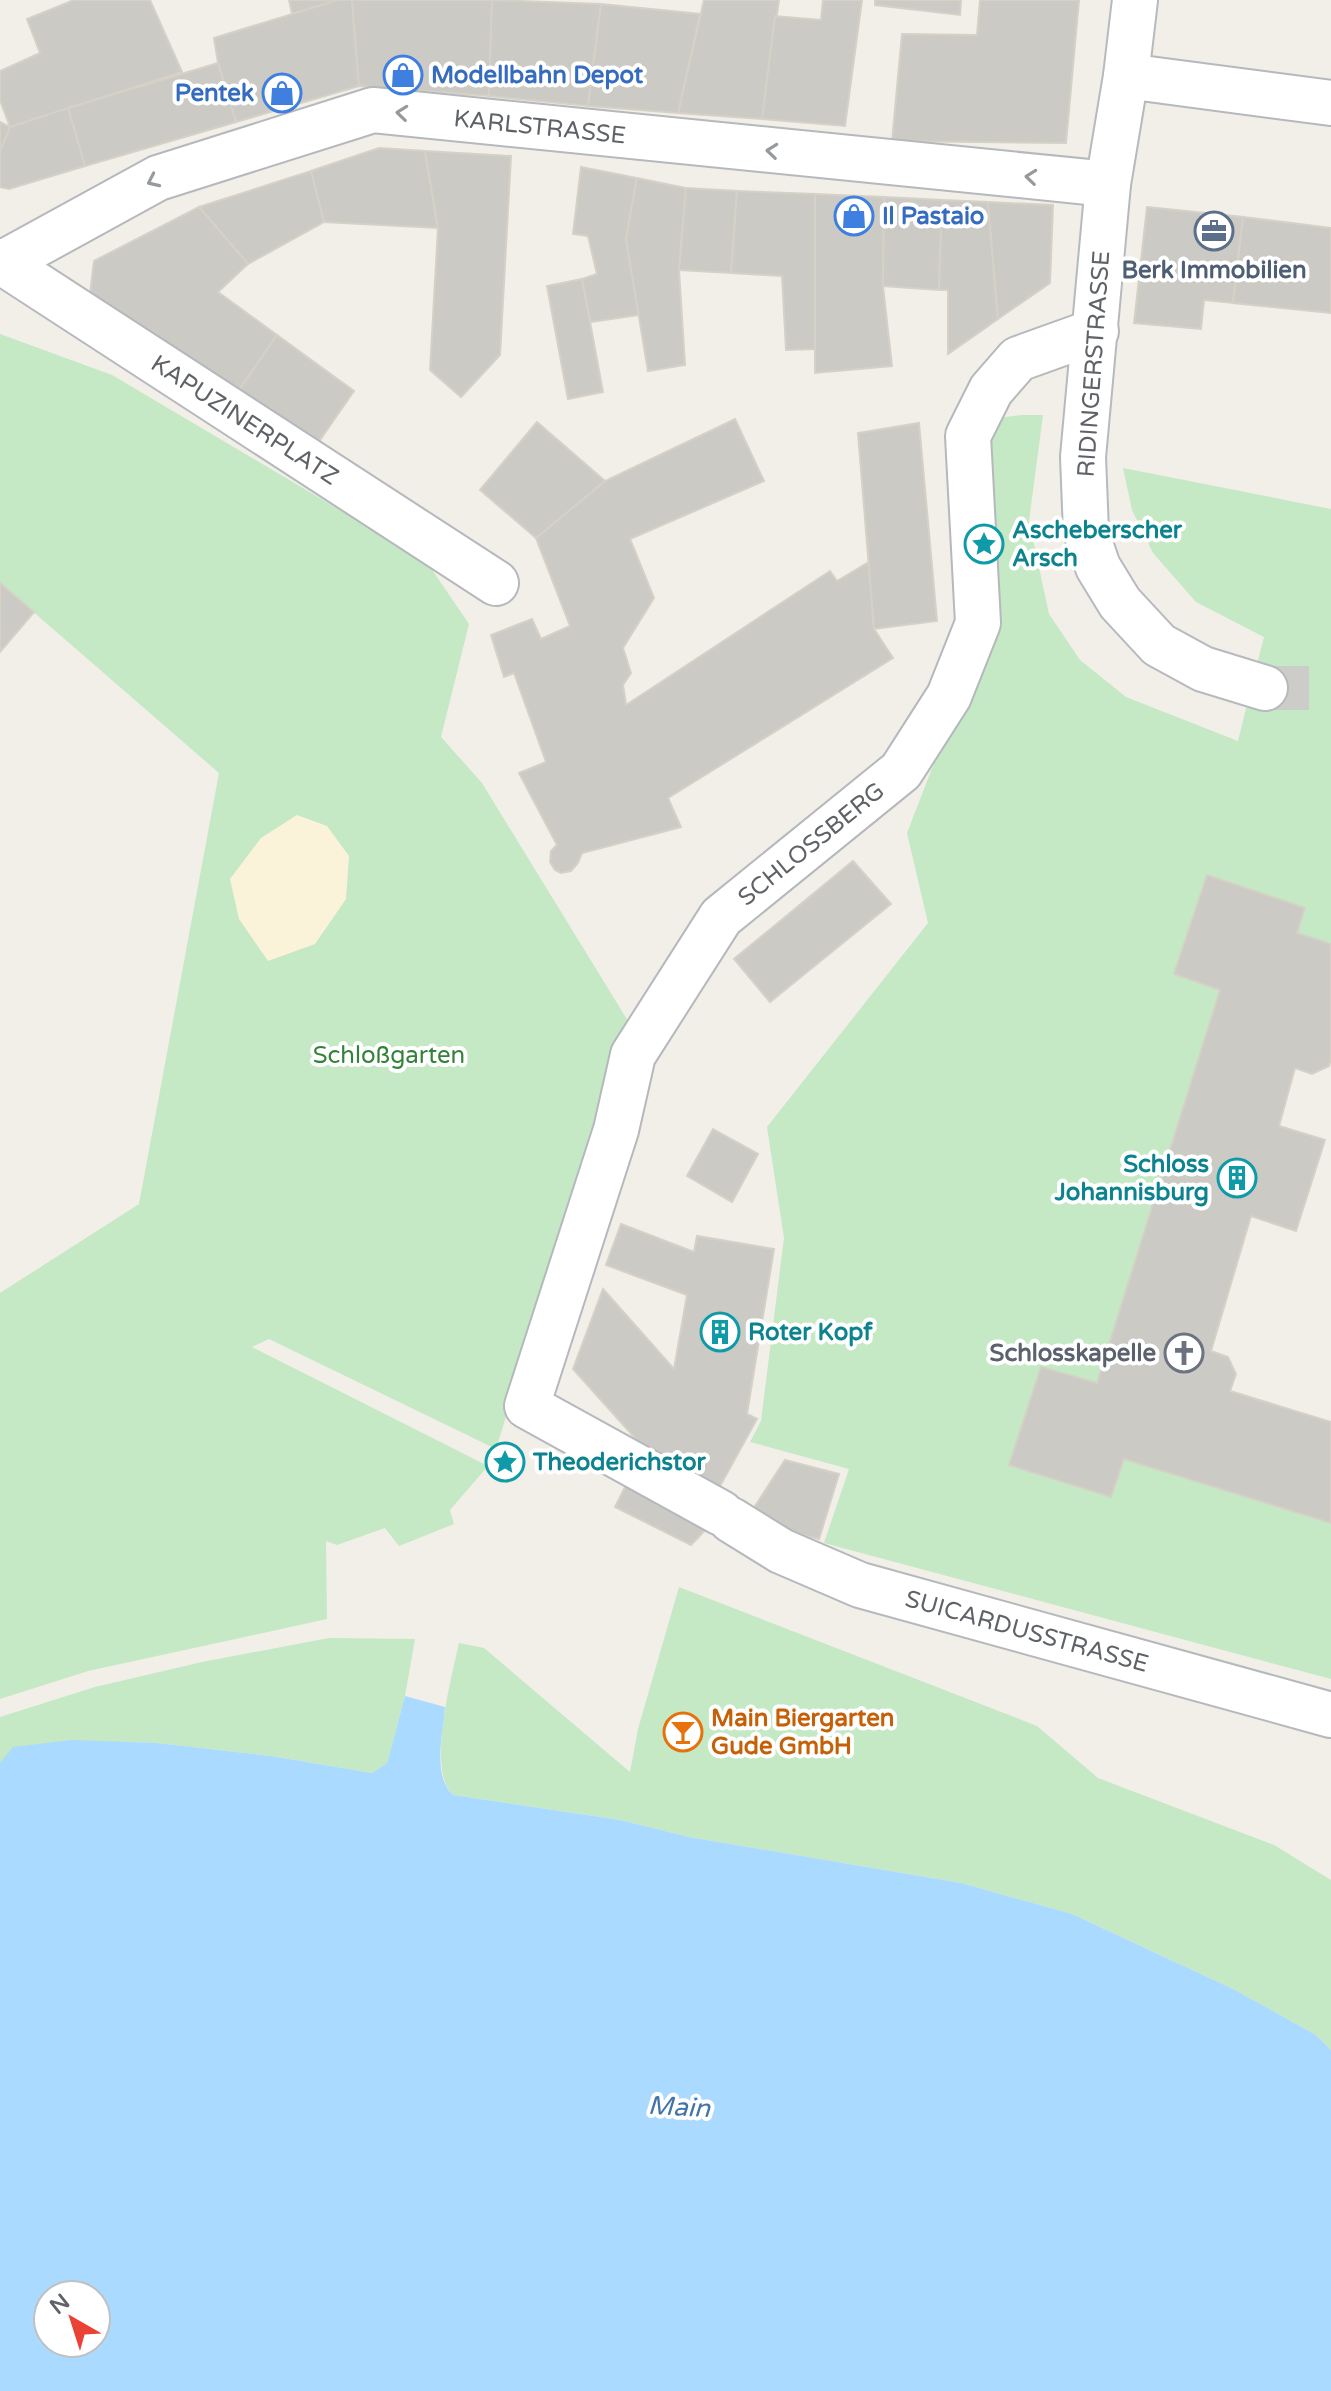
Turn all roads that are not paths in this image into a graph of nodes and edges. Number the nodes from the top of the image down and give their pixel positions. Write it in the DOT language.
graph roads {
  1 [pos="1135,0"];
  2 [pos="1126,76"];
  3 [pos="1331,103"];
  4 [pos="1108,184"];
  5 [pos="1,265"];
  6 [pos="1096,331"];
  7 [pos="496,583"];
  8 [pos="1265,688"];
  9 [pos="527,1406"];
  10 [pos="1331,1715"];
  1 -- 2 [label="street, RIDINGERSTRASSE"];
  2 -- 3 [label="street"];
  2 -- 4 [label="street, RIDINGERSTRASSE"];
  4 -- 5 [label="street, KARLSTRASSE, one-way"];
  4 -- 6 [label="street, RIDINGERSTRASSE"];
  5 -- 7 [label="street, KAPUZINERPLATZ"];
  6 -- 8 [label="street, RIDINGERSTRASSE"];
  6 -- 9 [label="street, SCHLOSSBERG"];
  9 -- 10 [label="street, SUICARDUSSTRASSE"];
}
